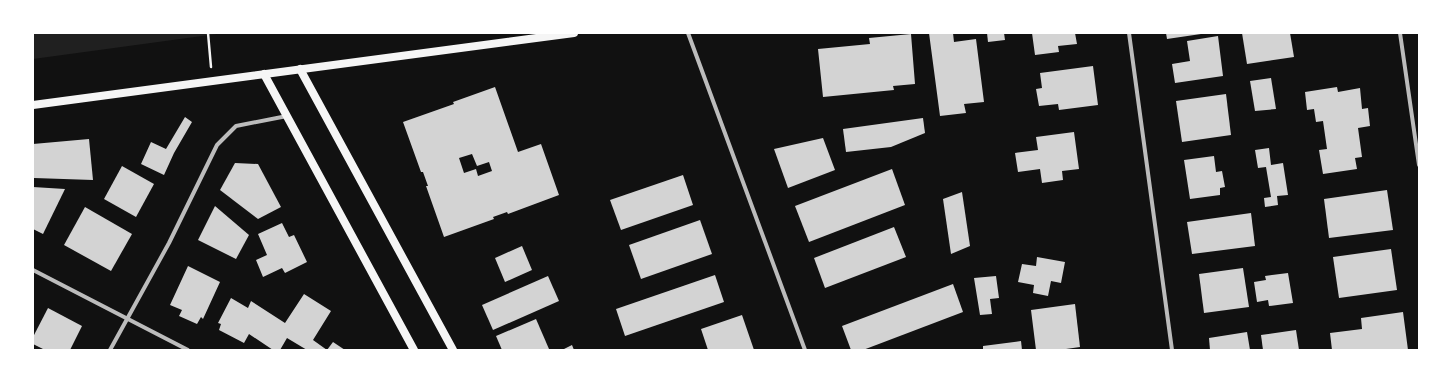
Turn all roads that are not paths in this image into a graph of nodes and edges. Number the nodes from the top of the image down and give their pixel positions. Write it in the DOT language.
graph roads {
  1 [pos="574,33"];
  2 [pos="688,33"];
  3 [pos="1128,33"];
  4 [pos="1400,33"];
  5 [pos="300,70"];
  6 [pos="264,74"];
  7 [pos="33,105"];
  8 [pos="287,116"];
  9 [pos="1419,165"];
  10 [pos="33,270"];
  11 [pos="127,318"];
  12 [pos="110,350"];
  13 [pos="188,350"];
  14 [pos="414,350"];
  15 [pos="453,350"];
  16 [pos="805,350"];
  17 [pos="1172,350"];
  1 -- 5 [label="main road"];
  2 -- 16 [label="street"];
  3 -- 17 [label="street"];
  4 -- 9 [label="street"];
  5 -- 6 [label="main road"];
  5 -- 15 [label="main road"];
  6 -- 7 [label="main road"];
  6 -- 8 [label="main road"];
  8 -- 11 [label="street"];
  8 -- 14 [label="main road"];
  10 -- 11 [label="street"];
  11 -- 12 [label="street"];
  11 -- 13 [label="street"];
}
